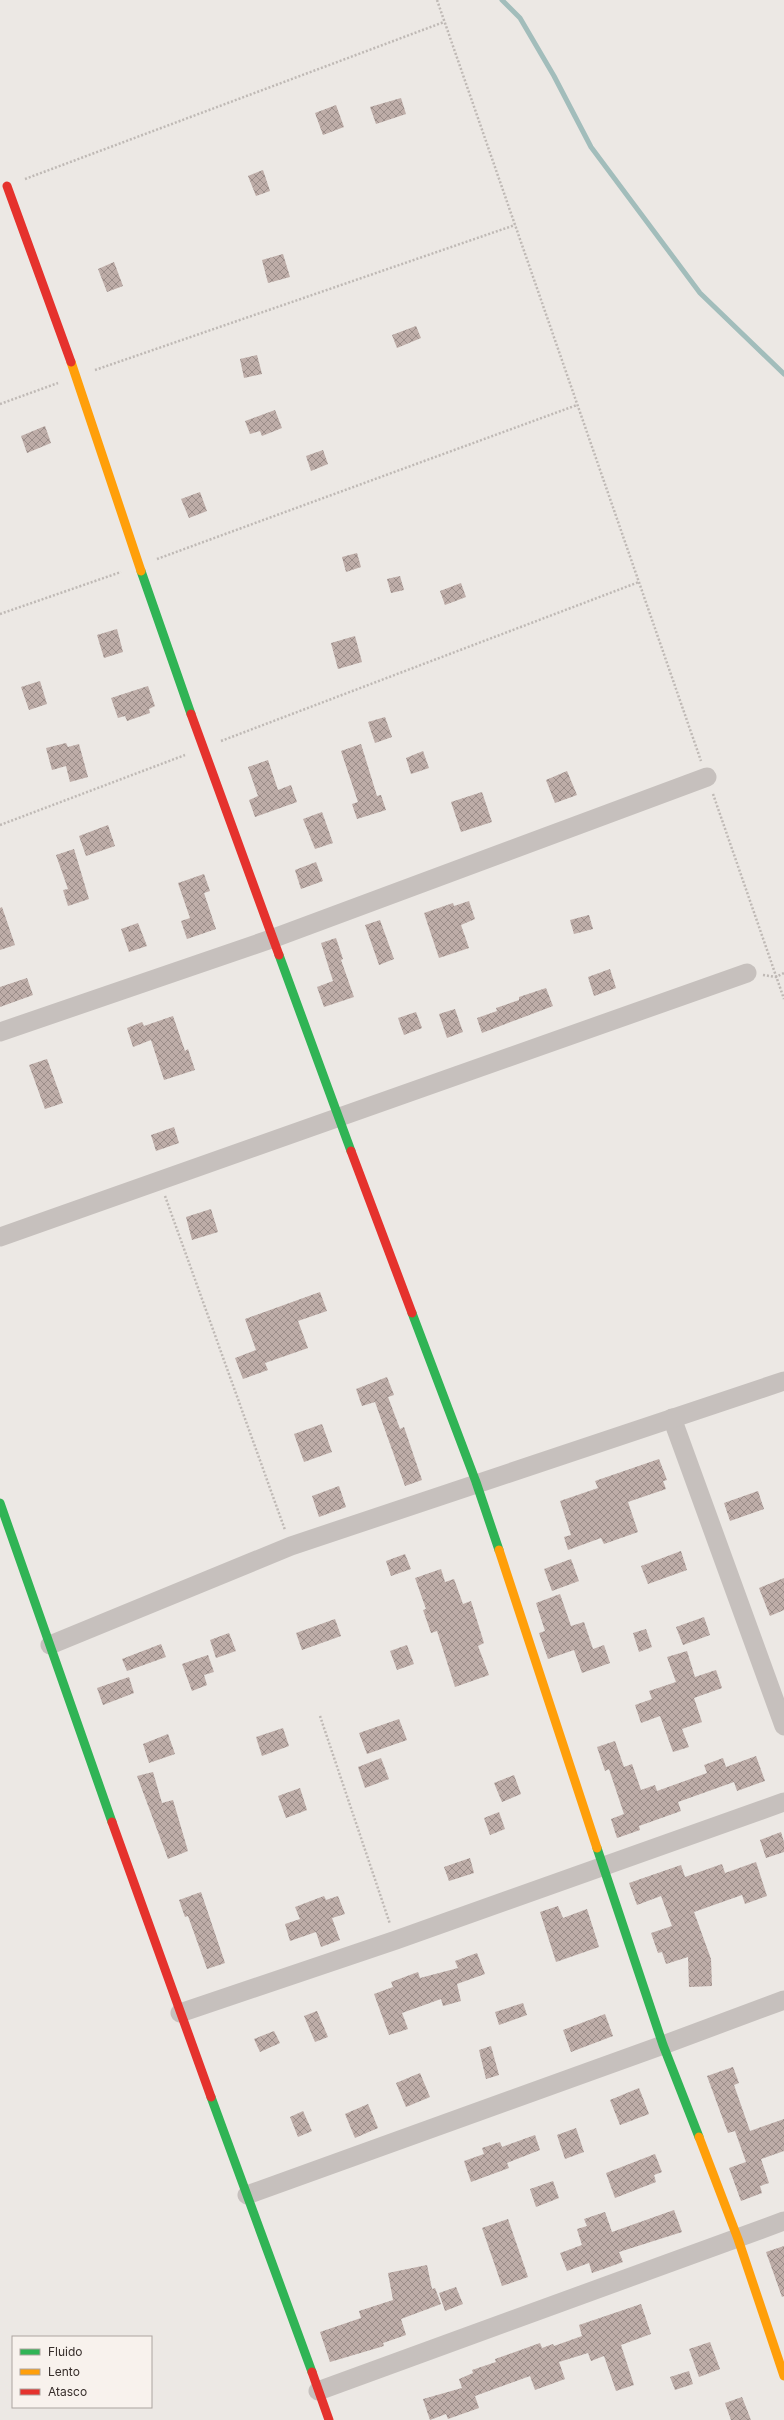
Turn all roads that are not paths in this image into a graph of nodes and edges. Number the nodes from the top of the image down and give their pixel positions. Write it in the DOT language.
graph roads {
  1 [pos="7,186"];
  2 [pos="707,777"];
  3 [pos="274,938"];
  4 [pos="747,973"];
  5 [pos="0,1032"];
  6 [pos="338,1117"];
  7 [pos="0,1237"];
  8 [pos="784,1381"];
  9 [pos="672,1418"];
  10 [pos="476,1482"];
  11 [pos="0,1503"];
  12 [pos="50,1645"];
  13 [pos="784,1726"];
  14 [pos="784,1802"];
  15 [pos="604,1867"];
  16 [pos="784,2000"];
  17 [pos="180,2013"];
  18 [pos="664,2045"];
  19 [pos="247,2194"];
  20 [pos="784,2221"];
  21 [pos="738,2239"];
  22 [pos="784,2376"];
  23 [pos="318,2391"];
  24 [pos="329,2420"];
  1 -- 3 [label="street"];
  2 -- 3 [label="street"];
  3 -- 5 [label="street"];
  3 -- 6 [label="street"];
  4 -- 6 [label="street"];
  6 -- 7 [label="street"];
  6 -- 10 [label="street"];
  8 -- 9 [label="street"];
  9 -- 10 [label="street"];
  9 -- 13 [label="street"];
  10 -- 12 [label="street"];
  10 -- 15 [label="street"];
  11 -- 12 [label="street"];
  12 -- 17 [label="street"];
  14 -- 15 [label="street"];
  15 -- 17 [label="street"];
  15 -- 18 [label="street"];
  16 -- 18 [label="street"];
  17 -- 19 [label="street"];
  18 -- 19 [label="street"];
  18 -- 21 [label="street"];
  19 -- 23 [label="street"];
  20 -- 21 [label="street"];
  21 -- 22 [label="street"];
  21 -- 23 [label="street"];
  23 -- 24 [label="street"];
}
